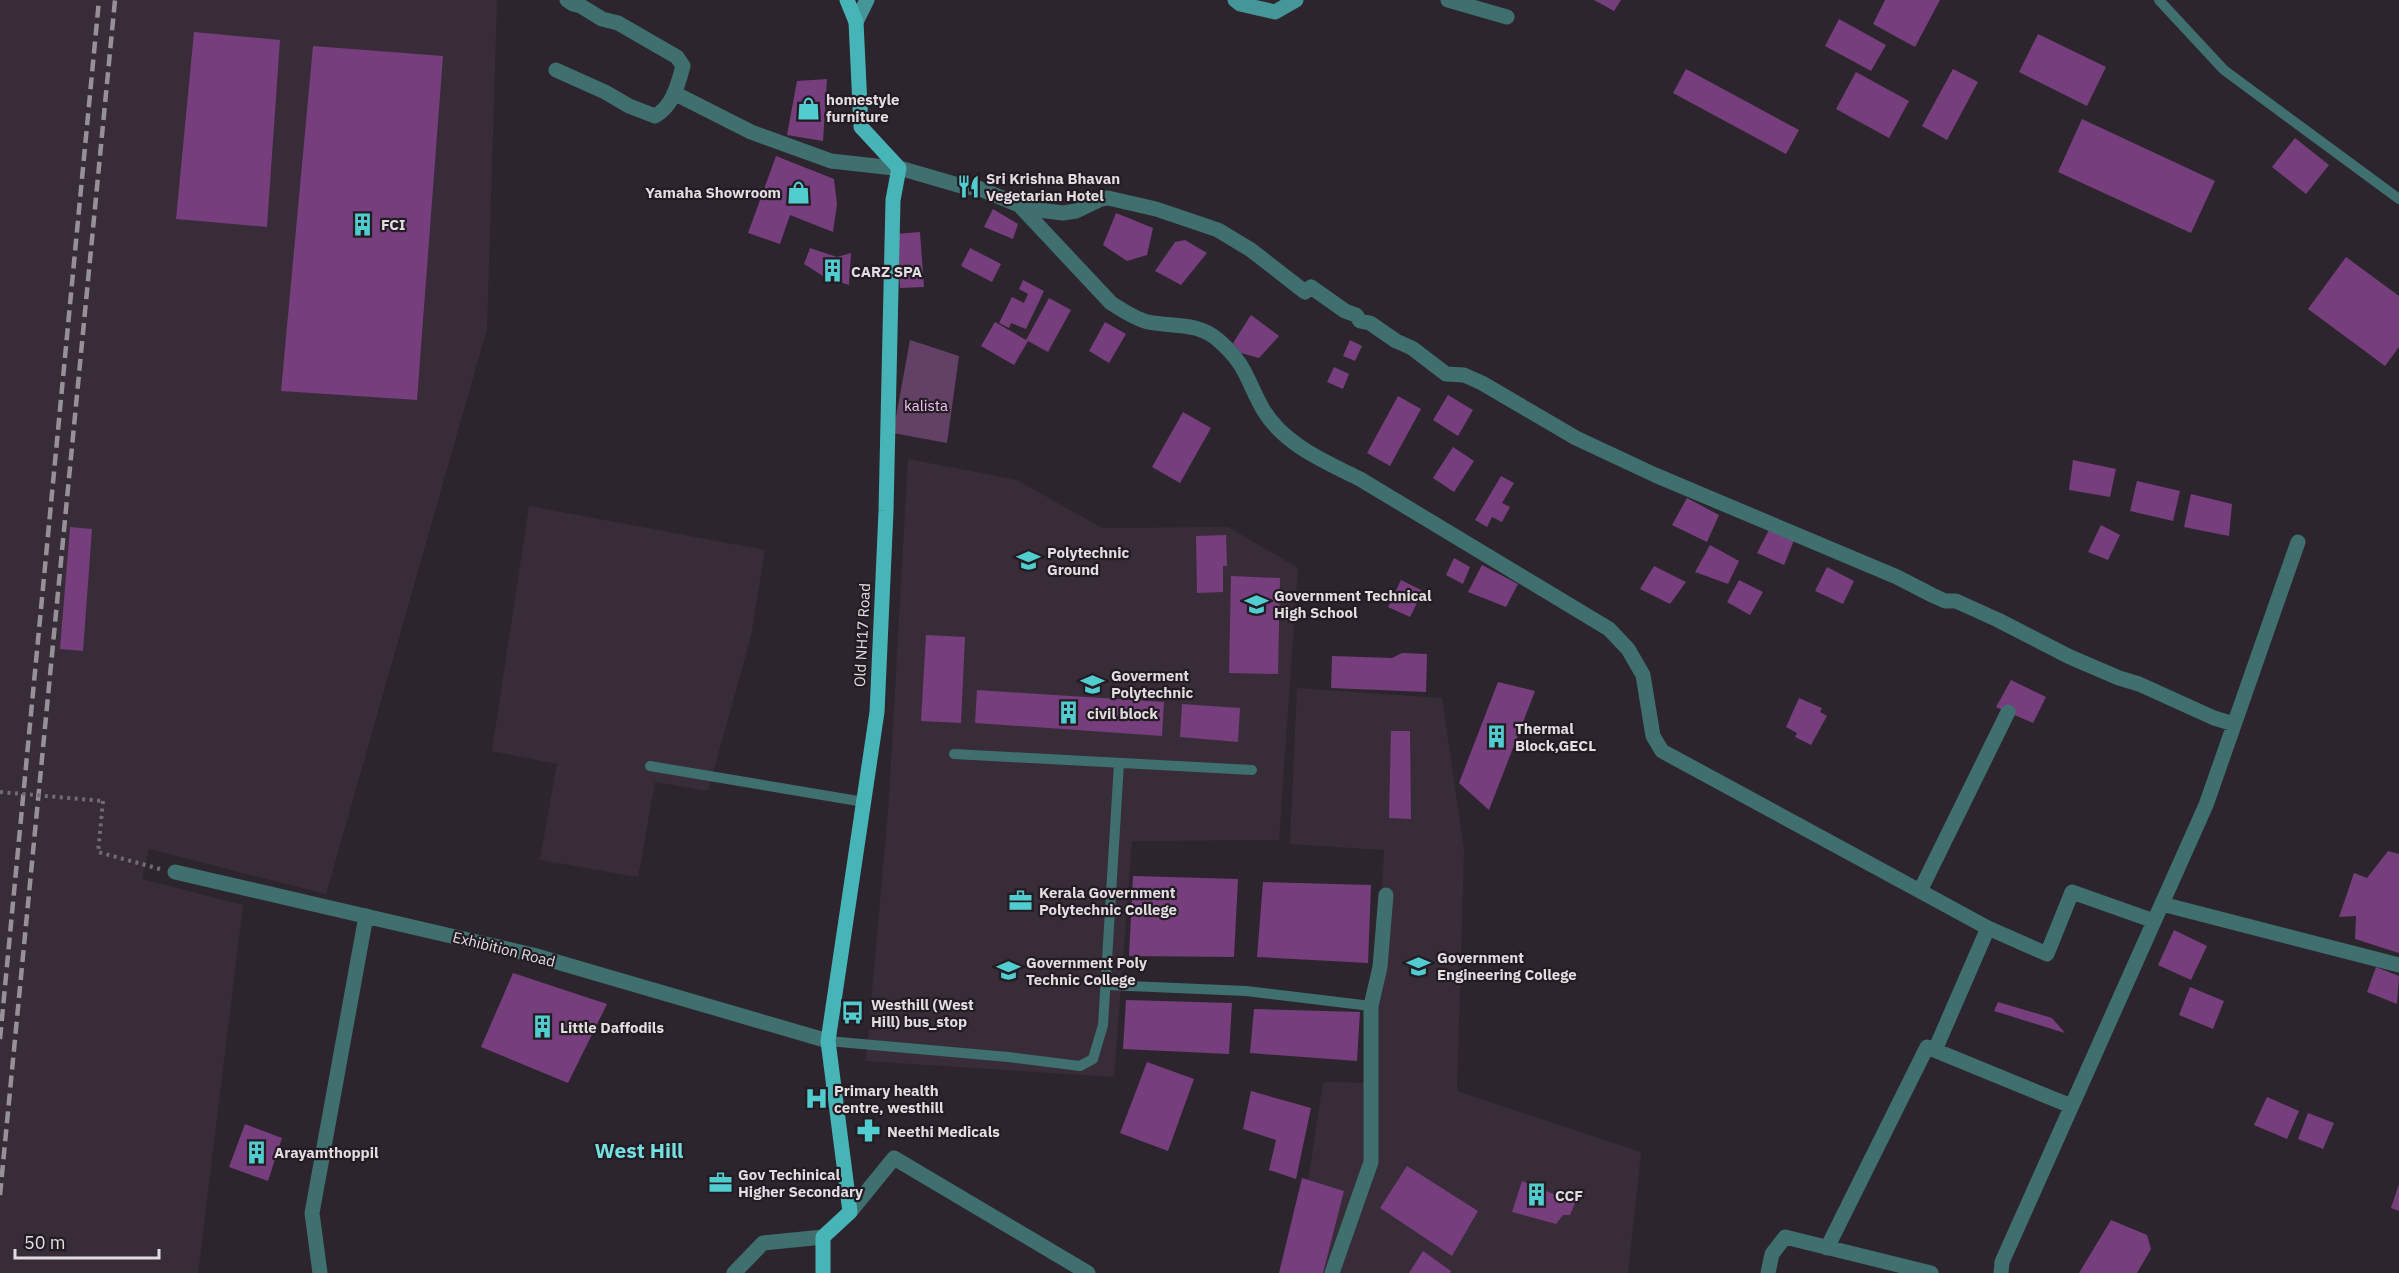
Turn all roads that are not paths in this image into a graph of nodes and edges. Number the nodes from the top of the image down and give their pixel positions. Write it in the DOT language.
graph roads {
  1 [pos="567,0"];
  2 [pos="846,0"];
  3 [pos="867,0"];
  4 [pos="1235,0"];
  5 [pos="1296,0"];
  6 [pos="1448,0"];
  7 [pos="2159,0"];
  8 [pos="1507,17"];
  9 [pos="856,22"];
  10 [pos="556,70"];
  11 [pos="674,93"];
  12 [pos="899,168"];
  13 [pos="2399,199"];
  14 [pos="1019,205"];
  15 [pos="2298,542"];
  16 [pos="2008,712"];
  17 [pos="2234,724"];
  18 [pos="954,754"];
  19 [pos="1119,763"];
  20 [pos="650,766"];
  21 [pos="1252,770"];
  22 [pos="864,802"];
  23 [pos="175,872"];
  24 [pos="1920,891"];
  25 [pos="1386,895"];
  26 [pos="2162,904"];
  27 [pos="366,916"];
  28 [pos="2154,921"];
  29 [pos="1988,928"];
  30 [pos="2399,965"];
  31 [pos="1106,985"];
  32 [pos="1371,1006"];
  33 [pos="828,1041"];
  34 [pos="1935,1050"];
  35 [pos="2072,1106"];
  36 [pos="850,1212"];
  37 [pos="823,1237"];
  38 [pos="1827,1248"];
  39 [pos="320,1273"];
  40 [pos="734,1273"];
  41 [pos="823,1273"];
  42 [pos="1088,1273"];
  43 [pos="1332,1273"];
  44 [pos="1768,1273"];
  45 [pos="1931,1273"];
  46 [pos="2001,1273"];
  1 -- 11 [label="street"];
  2 -- 9 [label="main road"];
  3 -- 9 [label="street"];
  4 -- 5 [label="street"];
  6 -- 8 [label="street"];
  7 -- 13 [label="lane"];
  9 -- 12 [label="main road"];
  10 -- 11 [label="street"];
  11 -- 12 [label="street"];
  12 -- 14 [label="street"];
  12 -- 22 [label="main road, Old NH17 Road"];
  14 -- 17 [label="street"];
  14 -- 24 [label="street"];
  15 -- 17 [label="street"];
  16 -- 24 [label="street"];
  17 -- 26 [label="street"];
  18 -- 19 [label="lane"];
  19 -- 21 [label="lane"];
  19 -- 31 [label="lane"];
  20 -- 22 [label="lane"];
  22 -- 33 [label="main road, Old NH17 Road"];
  23 -- 27 [label="street, Exhibition Road"];
  24 -- 29 [label="street"];
  25 -- 32 [label="street"];
  26 -- 28 [label="street"];
  26 -- 30 [label="street"];
  27 -- 33 [label="street, Exhibition Road"];
  27 -- 39 [label="street"];
  28 -- 29 [label="street"];
  28 -- 35 [label="street"];
  29 -- 34 [label="street"];
  31 -- 32 [label="lane"];
  31 -- 33 [label="lane"];
  32 -- 43 [label="street"];
  33 -- 36 [label="main road, Old NH17 Road"];
  34 -- 35 [label="street"];
  34 -- 38 [label="street"];
  35 -- 46 [label="street"];
  36 -- 37 [label="main road"];
  36 -- 42 [label="street"];
  37 -- 40 [label="street"];
  37 -- 41 [label="main road"];
  38 -- 44 [label="street"];
  38 -- 45 [label="street"];
}
